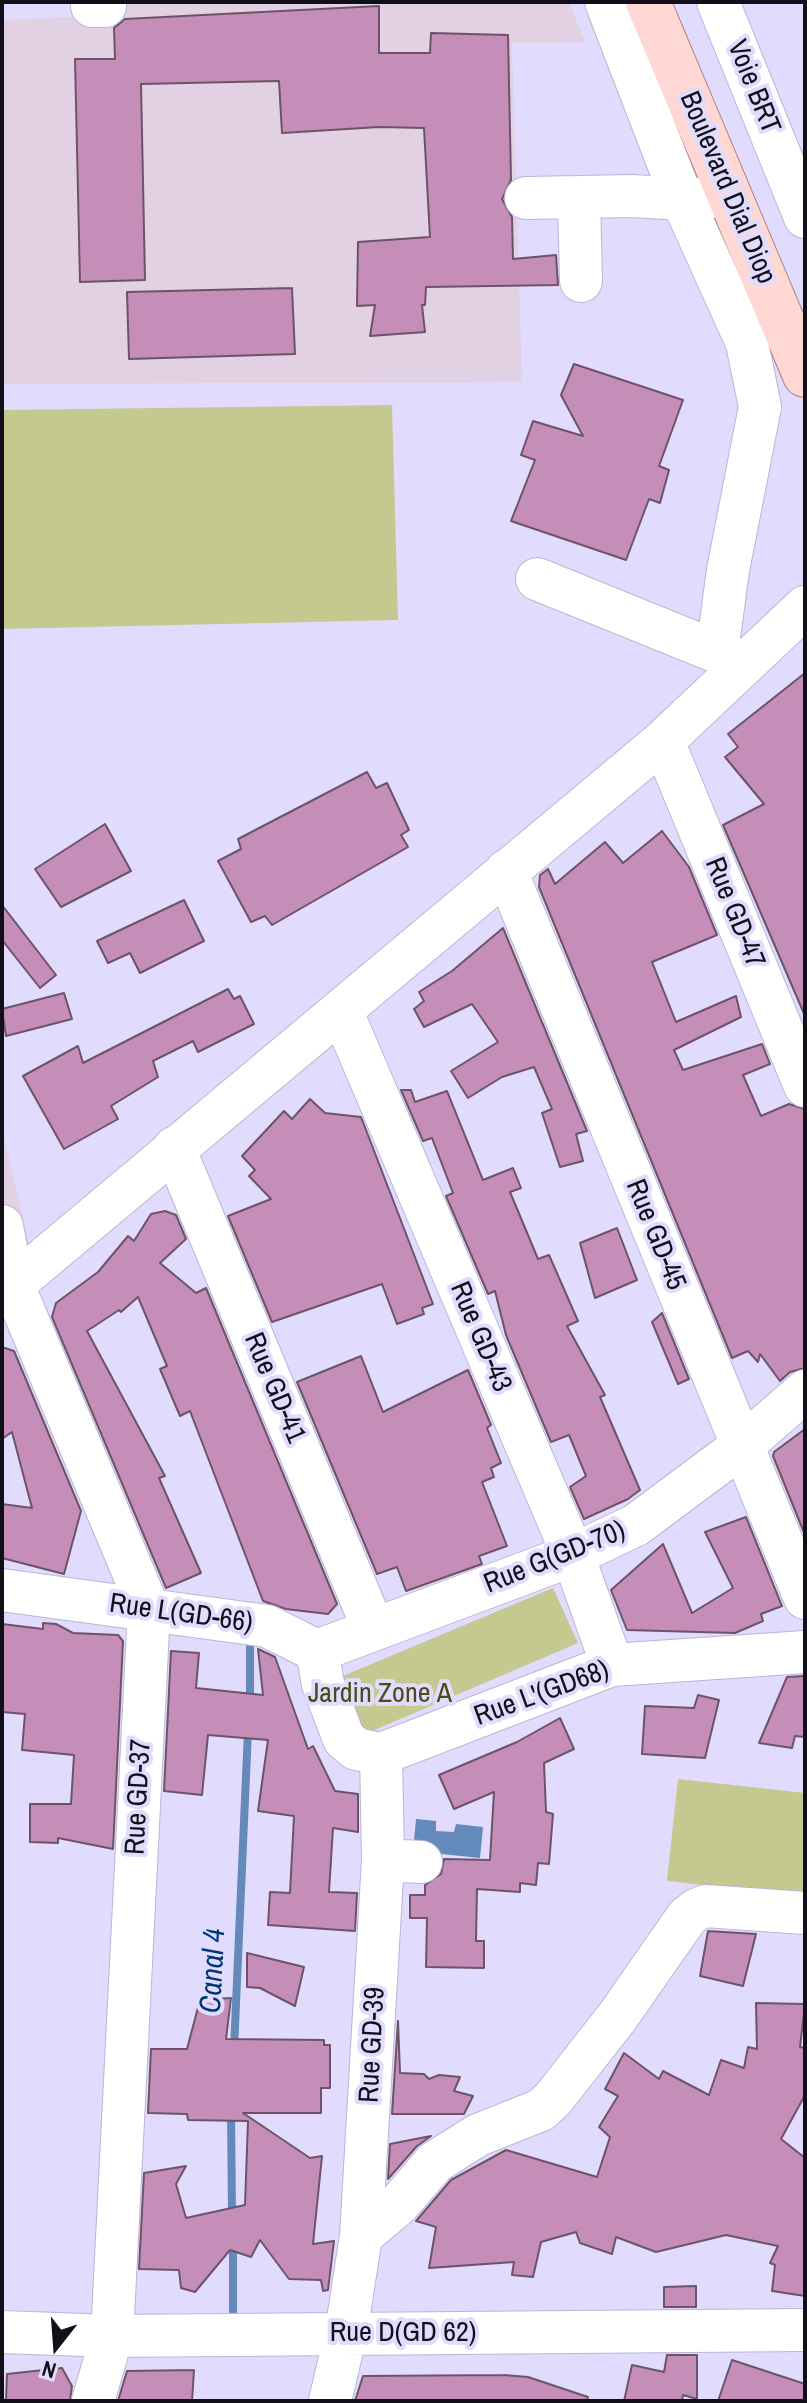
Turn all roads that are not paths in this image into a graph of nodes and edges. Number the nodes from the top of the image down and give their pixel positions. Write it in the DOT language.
graph roads {
  1 [pos="606,2"];
  2 [pos="648,2"];
  3 [pos="662,2"];
  4 [pos="718,2"];
  5 [pos="739,2"];
  6 [pos="805,175"];
  7 [pos="579,197"];
  8 [pos="526,198"];
  9 [pos="682,199"];
  10 [pos="730,199"];
  11 [pos="805,217"];
  12 [pos="581,281"];
  13 [pos="805,343"];
  14 [pos="805,375"];
  15 [pos="537,579"];
  16 [pos="805,607"];
  17 [pos="730,658"];
  18 [pos="663,741"];
  19 [pos="506,871"];
  20 [pos="342,1012"];
  21 [pos="805,1086"];
  22 [pos="174,1148"];
  23 [pos="2,1226"];
  24 [pos="7,1289"];
  25 [pos="805,1391"];
  26 [pos="742,1446"];
  27 [pos="573,1555"];
  28 [pos="2,1590"];
  29 [pos="805,1598"];
  30 [pos="149,1610"];
  31 [pos="373,1628"];
  32 [pos="317,1651"];
  33 [pos="805,1652"];
  34 [pos="612,1665"];
  35 [pos="381,1754"];
  36 [pos="805,1913"];
  37 [pos="361,2236"];
  38 [pos="805,2330"];
  39 [pos="2,2332"];
  40 [pos="346,2333"];
  41 [pos="112,2336"];
  42 [pos="93,2401"];
  43 [pos="330,2401"];
  1 -- 9 [label="street"];
  2 -- 10 [label="main road, Boulevard Dial Diop"];
  3 -- 13 [label="street, Voie BRT"];
  4 -- 11 [label="street, Voie BRT"];
  5 -- 6 [label="street"];
  7 -- 8 [label="street"];
  7 -- 9 [label="street"];
  7 -- 12 [label="street"];
  9 -- 10 [label="street"];
  9 -- 17 [label="street"];
  10 -- 14 [label="main road, Boulevard Dial Diop"];
  15 -- 17 [label="street"];
  16 -- 17 [label="street"];
  17 -- 18 [label="street"];
  18 -- 19 [label="street"];
  18 -- 21 [label="street, Rue GD-47"];
  19 -- 20 [label="street"];
  19 -- 26 [label="street, Rue GD-45"];
  20 -- 22 [label="street"];
  20 -- 27 [label="street, Rue GD-43"];
  22 -- 24 [label="street"];
  22 -- 31 [label="street, Rue GD-41"];
  23 -- 24 [label="street, Rue GD-37"];
  24 -- 30 [label="street, Rue GD-37"];
  25 -- 26 [label="street, Rue G(GD-70)"];
  26 -- 27 [label="street, Rue G(GD-70)"];
  26 -- 29 [label="street, Rue GD-45"];
  27 -- 31 [label="street, Rue G(GD-70)"];
  27 -- 34 [label="street, Rue GD-43"];
  28 -- 30 [label="street, Rue L(GD-66)"];
  30 -- 32 [label="street, Rue L(GD-66)"];
  30 -- 41 [label="street, Rue GD-37"];
  31 -- 32 [label="street, Rue G(GD-70)"];
  32 -- 35 [label="street"];
  33 -- 34 [label="street, Rue L'(GD68)"];
  34 -- 35 [label="street, Rue L'(GD68)"];
  35 -- 37 [label="street, Rue GD-39"];
  36 -- 37 [label="street"];
  37 -- 40 [label="street, Rue GD-39"];
  38 -- 40 [label="street, Rue D(GD 62)"];
  39 -- 41 [label="street, Rue D(GD 62)"];
  40 -- 41 [label="street, Rue D(GD 62)"];
  40 -- 43 [label="street, Rue GD-39"];
  41 -- 42 [label="street, Rue GD-37"];
}
